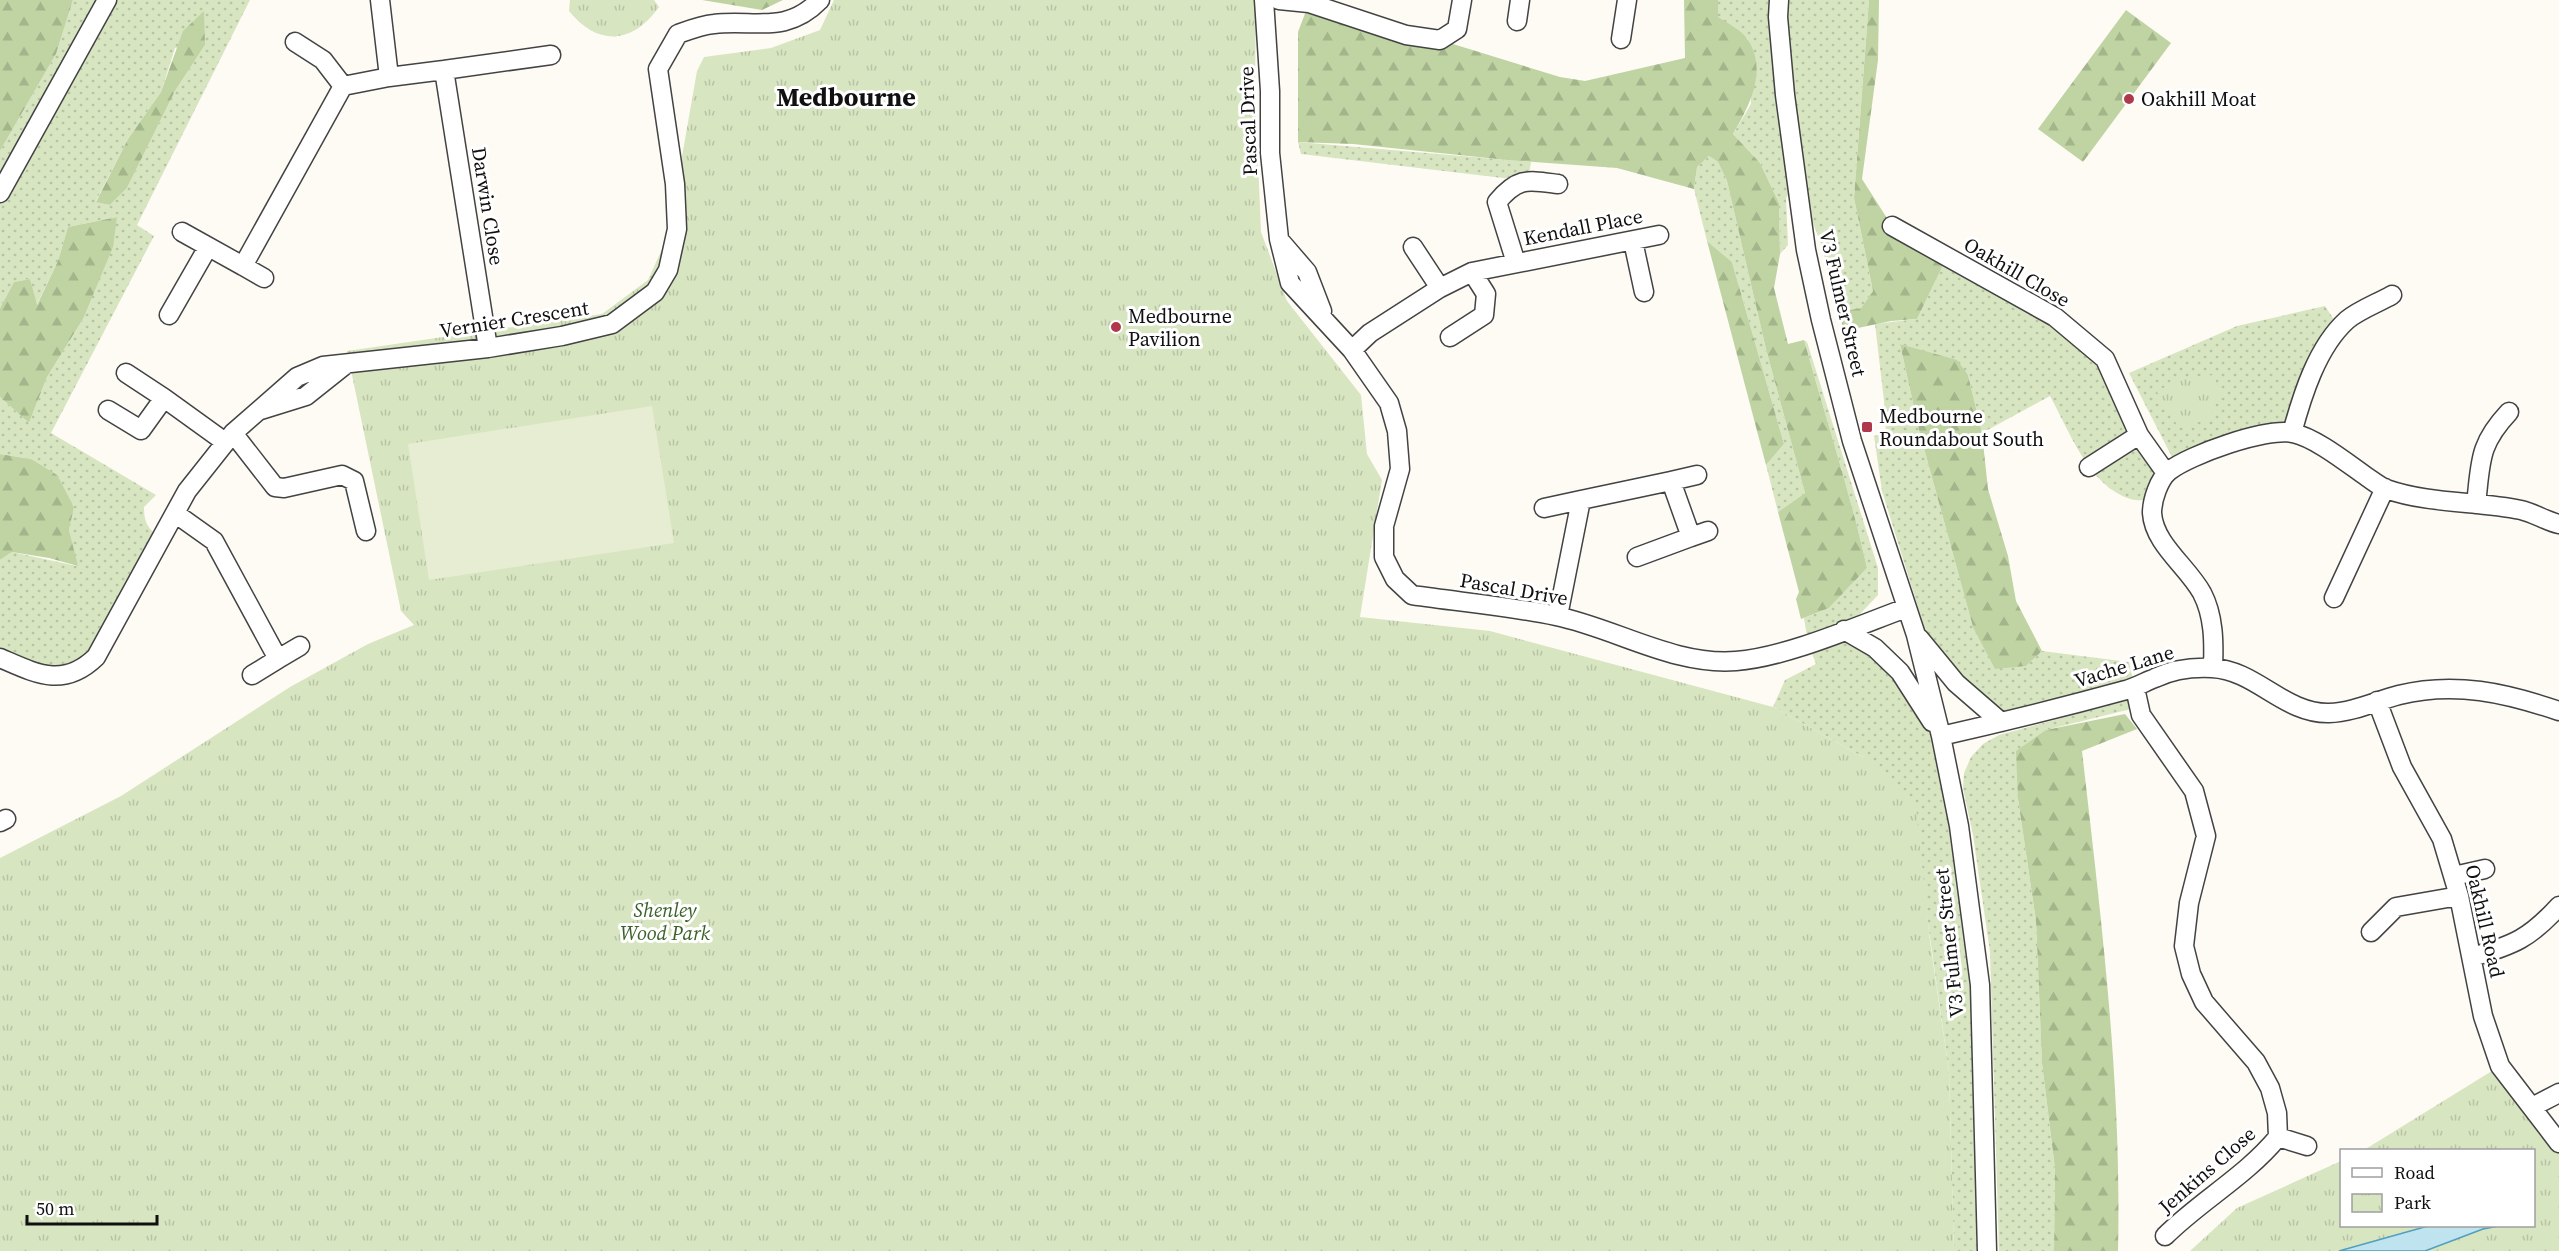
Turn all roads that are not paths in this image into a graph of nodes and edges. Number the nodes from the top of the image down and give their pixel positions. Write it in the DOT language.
graph roads {
  1 [pos="107,0"];
  2 [pos="380,0"];
  3 [pos="820,0"];
  4 [pos="1264,0"];
  5 [pos="1279,0"];
  6 [pos="1462,0"];
  7 [pos="1520,0"];
  8 [pos="1627,0"];
  9 [pos="1779,0"];
  10 [pos="1517,21"];
  11 [pos="1621,39"];
  12 [pos="295,42"];
  13 [pos="551,55"];
  14 [pos="444,70"];
  15 [pos="389,77"];
  16 [pos="343,86"];
  17 [pos="1558,184"];
  18 [pos="0,193"];
  19 [pos="1892,226"];
  20 [pos="182,232"];
  21 [pos="1659,235"];
  22 [pos="1633,241"];
  23 [pos="208,247"];
  24 [pos="1413,247"];
  25 [pos="1516,263"];
  26 [pos="243,266"];
  27 [pos="1472,272"];
  28 [pos="264,278"];
  29 [pos="1440,288"];
  30 [pos="1644,292"];
  31 [pos="2392,295"];
  32 [pos="169,315"];
  33 [pos="1450,337"];
  34 [pos="488,348"];
  35 [pos="1352,350"];
  36 [pos="126,373"];
  37 [pos="164,398"];
  38 [pos="108,410"];
  39 [pos="2509,412"];
  40 [pos="2292,433"];
  41 [pos="2139,435"];
  42 [pos="229,437"];
  43 [pos="2089,467"];
  44 [pos="2166,473"];
  45 [pos="1697,475"];
  46 [pos="1671,481"];
  47 [pos="2385,488"];
  48 [pos="1581,500"];
  49 [pos="2476,504"];
  50 [pos="1544,508"];
  51 [pos="176,514"];
  52 [pos="2559,524"];
  53 [pos="366,531"];
  54 [pos="1708,531"];
  55 [pos="1691,537"];
  56 [pos="1637,557"];
  57 [pos="2334,598"];
  58 [pos="1906,608"];
  59 [pos="1558,616"];
  60 [pos="1844,630"];
  61 [pos="1916,635"];
  62 [pos="300,646"];
  63 [pos="0,658"];
  64 [pos="278,659"];
  65 [pos="2213,668"];
  66 [pos="252,675"];
  67 [pos="2135,688"];
  68 [pos="2377,701"];
  69 [pos="2559,711"];
  70 [pos="2001,722"];
  71 [pos="1941,736"];
  72 [pos="2485,869"];
  73 [pos="2454,876"];
  74 [pos="2459,896"];
  75 [pos="2559,906"];
  76 [pos="2371,932"];
  77 [pos="2472,957"];
  78 [pos="2559,1093"];
  79 [pos="2532,1107"];
  80 [pos="2278,1137"];
  81 [pos="2559,1143"];
  82 [pos="2307,1146"];
  83 [pos="2165,1236"];
  84 [pos="1987,1251"];
  1 -- 18 [label="street"];
  2 -- 15 [label="street"];
  3 -- 34 [label="street, Vernier Crescent"];
  4 -- 35 [label="street, Pascal Drive"];
  5 -- 6 [label="street"];
  7 -- 10 [label="street"];
  8 -- 11 [label="street"];
  9 -- 58 [label="street, V3 Fulmer Street"];
  12 -- 16 [label="street"];
  13 -- 14 [label="street"];
  14 -- 15 [label="street"];
  14 -- 34 [label="street, Darwin Close"];
  15 -- 16 [label="street"];
  16 -- 26 [label="street"];
  17 -- 25 [label="street, Kendall Place"];
  19 -- 41 [label="street, Oakhill Close"];
  20 -- 23 [label="street"];
  21 -- 22 [label="street, Kendall Place"];
  22 -- 25 [label="street, Kendall Place"];
  22 -- 30 [label="street"];
  23 -- 26 [label="street"];
  23 -- 32 [label="street"];
  24 -- 29 [label="street"];
  25 -- 27 [label="street, Kendall Place"];
  26 -- 28 [label="street"];
  27 -- 29 [label="street, Kendall Place"];
  27 -- 33 [label="street"];
  29 -- 35 [label="street, Kendall Place"];
  31 -- 40 [label="street"];
  34 -- 42 [label="street, Vernier Crescent"];
  35 -- 59 [label="street, Pascal Drive"];
  36 -- 37 [label="street"];
  37 -- 38 [label="street"];
  37 -- 42 [label="street"];
  39 -- 49 [label="street"];
  40 -- 44 [label="street"];
  40 -- 47 [label="street"];
  41 -- 43 [label="street"];
  41 -- 44 [label="street, Oakhill Close"];
  42 -- 51 [label="street, Vernier Crescent"];
  42 -- 53 [label="street"];
  44 -- 65 [label="street"];
  45 -- 46 [label="street"];
  46 -- 48 [label="street"];
  46 -- 55 [label="street"];
  47 -- 49 [label="street"];
  47 -- 57 [label="street"];
  48 -- 50 [label="street"];
  48 -- 59 [label="street"];
  49 -- 52 [label="street"];
  51 -- 63 [label="street, Vernier Crescent"];
  51 -- 64 [label="street"];
  54 -- 55 [label="street"];
  55 -- 56 [label="street"];
  58 -- 60 [label="street, Pascal Drive"];
  58 -- 61 [label="street, V3 Fulmer Street"];
  59 -- 60 [label="street, Pascal Drive"];
  60 -- 71 [label="street"];
  61 -- 70 [label="street"];
  61 -- 71 [label="street, V3 Fulmer Street"];
  62 -- 64 [label="street"];
  64 -- 66 [label="street"];
  65 -- 67 [label="street, Vache Lane"];
  65 -- 68 [label="street, Vache Lane"];
  67 -- 70 [label="street, Vache Lane"];
  67 -- 80 [label="street, Jenkins Close"];
  68 -- 69 [label="street, Vache Lane"];
  68 -- 73 [label="street, Oakhill Road"];
  70 -- 71 [label="street, Vache Lane"];
  71 -- 84 [label="street, V3 Fulmer Street"];
  72 -- 73 [label="street"];
  73 -- 74 [label="street, Oakhill Road"];
  74 -- 76 [label="street"];
  74 -- 77 [label="street, Oakhill Road"];
  75 -- 77 [label="street"];
  77 -- 79 [label="street, Oakhill Road"];
  78 -- 79 [label="street"];
  79 -- 81 [label="street, Oakhill Road"];
  80 -- 82 [label="street, Jenkins Close"];
  80 -- 83 [label="street, Jenkins Close"];
}
